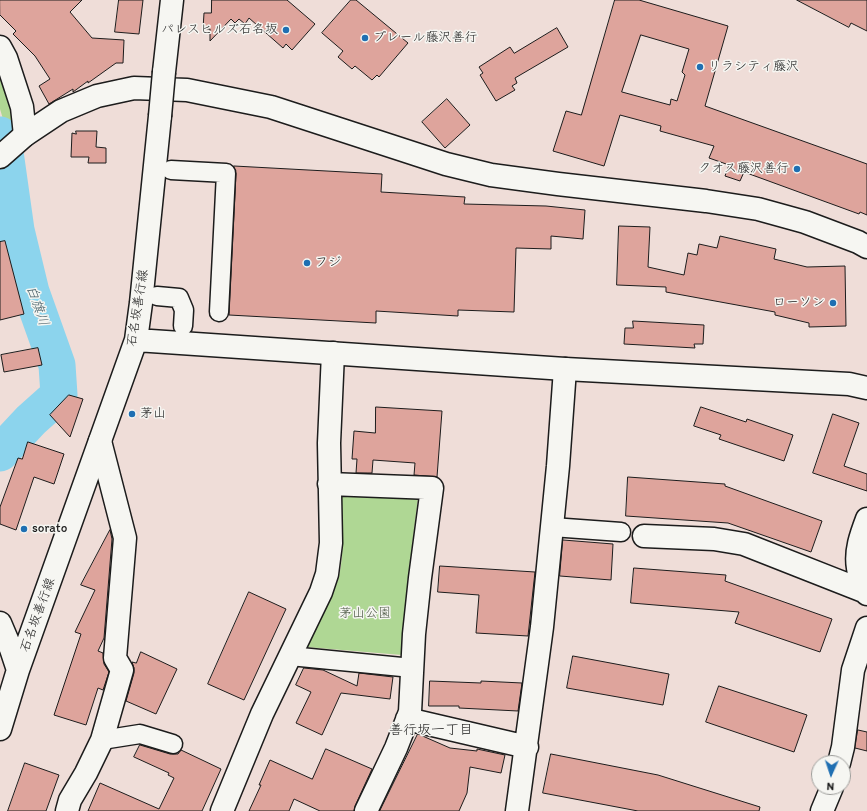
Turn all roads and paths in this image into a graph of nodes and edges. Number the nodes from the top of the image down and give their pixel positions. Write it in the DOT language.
graph roads {
  1 [pos="172,0"];
  2 [pos="0,47"];
  3 [pos="25,135"];
  4 [pos="0,157"];
  5 [pos="171,170"];
  6 [pos="867,247"];
  7 [pos="157,296"];
  8 [pos="219,312"];
  9 [pos="183,326"];
  10 [pos="136,340"];
  11 [pos="333,354"];
  12 [pos="565,369"];
  13 [pos="867,388"];
  14 [pos="100,441"];
  15 [pos="329,484"];
  16 [pos="867,519"];
  17 [pos="552,527"];
  18 [pos="620,532"];
  19 [pos="644,536"];
  20 [pos="867,593"];
  21 [pos="0,623"];
  22 [pos="867,628"];
  23 [pos="290,656"];
  24 [pos="412,668"];
  25 [pos="18,670"];
  26 [pos="407,719"];
  27 [pos="0,729"];
  28 [pos="102,740"];
  29 [pos="173,744"];
  30 [pos="527,747"];
  31 [pos="841,755"];
  32 [pos="829,795"];
  33 [pos="67,811"];
  34 [pos="222,811"];
  35 [pos="366,811"];
  36 [pos="517,811"];
  37 [pos="822,811"];
  1 -- 10 [label="street, 石名坂善行線, bridge"];
  2 -- 3 [label="street"];
  3 -- 4 [label="street"];
  3 -- 6 [label="street"];
  5 -- 8 [label="street"];
  7 -- 9 [label="street"];
  10 -- 11 [label="street"];
  10 -- 14 [label="street, 石名坂善行線"];
  11 -- 12 [label="street"];
  11 -- 15 [label="street"];
  12 -- 13 [label="street"];
  12 -- 17 [label="street"];
  14 -- 25 [label="street, 石名坂善行線"];
  14 -- 28 [label="street"];
  15 -- 23 [label="street"];
  15 -- 24 [label="street"];
  16 -- 20 [label="street"];
  17 -- 18 [label="street"];
  17 -- 30 [label="street"];
  19 -- 20 [label="street"];
  21 -- 25 [label="street"];
  22 -- 31 [label="street"];
  23 -- 24 [label="street"];
  23 -- 34 [label="street"];
  24 -- 26 [label="street"];
  25 -- 27 [label="street, 石名坂善行線"];
  26 -- 30 [label="street"];
  26 -- 35 [label="street"];
  28 -- 29 [label="street"];
  28 -- 33 [label="street"];
  30 -- 36 [label="street"];
  32 -- 37 [label="street"];
}
